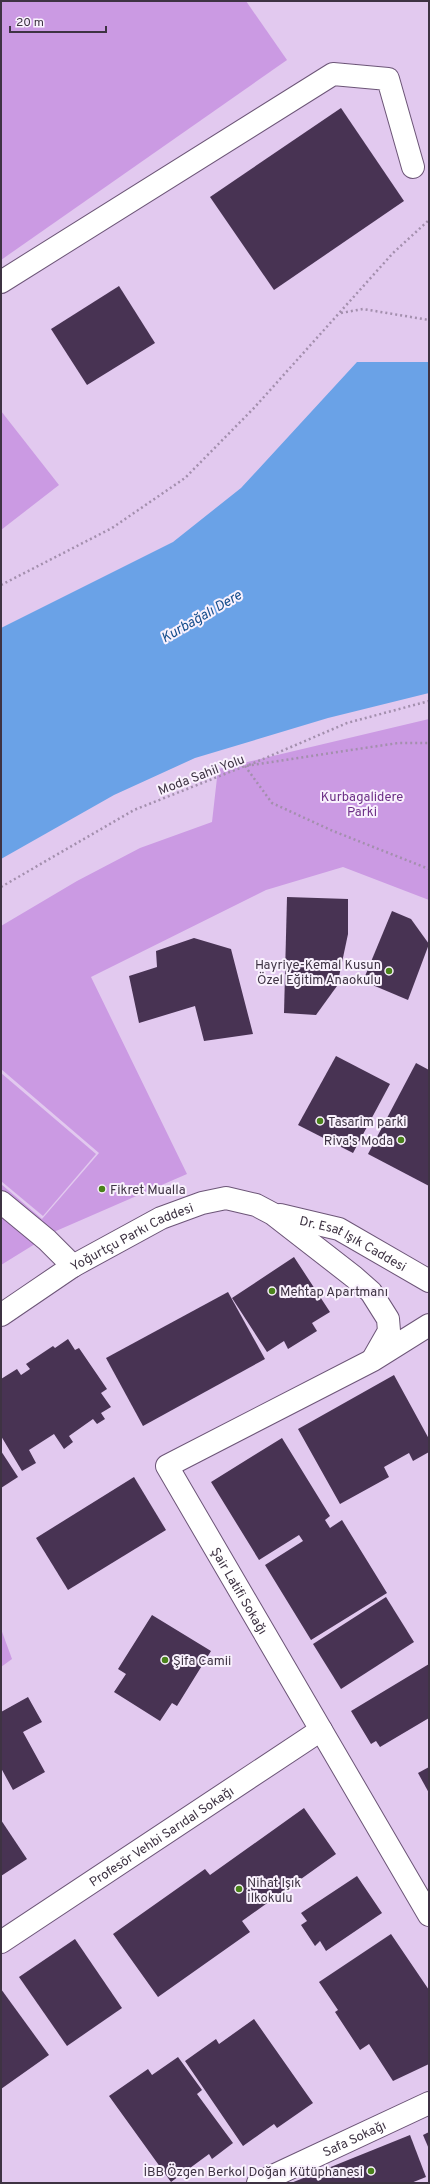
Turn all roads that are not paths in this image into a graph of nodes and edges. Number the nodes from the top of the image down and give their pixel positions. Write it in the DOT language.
graph roads {
  1 [pos="413,167"];
  2 [pos="1,282"];
  3 [pos="1,1202"];
  4 [pos="273,1214"];
  5 [pos="73,1266"];
  6 [pos="429,1281"];
  7 [pos="1,1315"];
  8 [pos="429,1325"];
  9 [pos="373,1360"];
  10 [pos="321,1730"];
  11 [pos="429,1915"];
  12 [pos="1,1942"];
  13 [pos="429,2103"];
  14 [pos="258,2183"];
  1 -- 2 [label="street"];
  3 -- 5 [label="street"];
  4 -- 5 [label="street, Yoğurtçu Parkı Caddesi"];
  4 -- 6 [label="street, Dr. Esat Işık Caddesi"];
  4 -- 9 [label="street"];
  5 -- 7 [label="street, Yoğurtçu Parkı Caddesi"];
  8 -- 9 [label="street, Şair Latifi Sokağı"];
  9 -- 10 [label="street, Şair Latifi Sokağı"];
  10 -- 11 [label="street, Şair Latifi Sokağı"];
  10 -- 12 [label="street, Profesör Vehbi Sarıdal Sokağı"];
  13 -- 14 [label="street, Safa Sokağı"];
}
